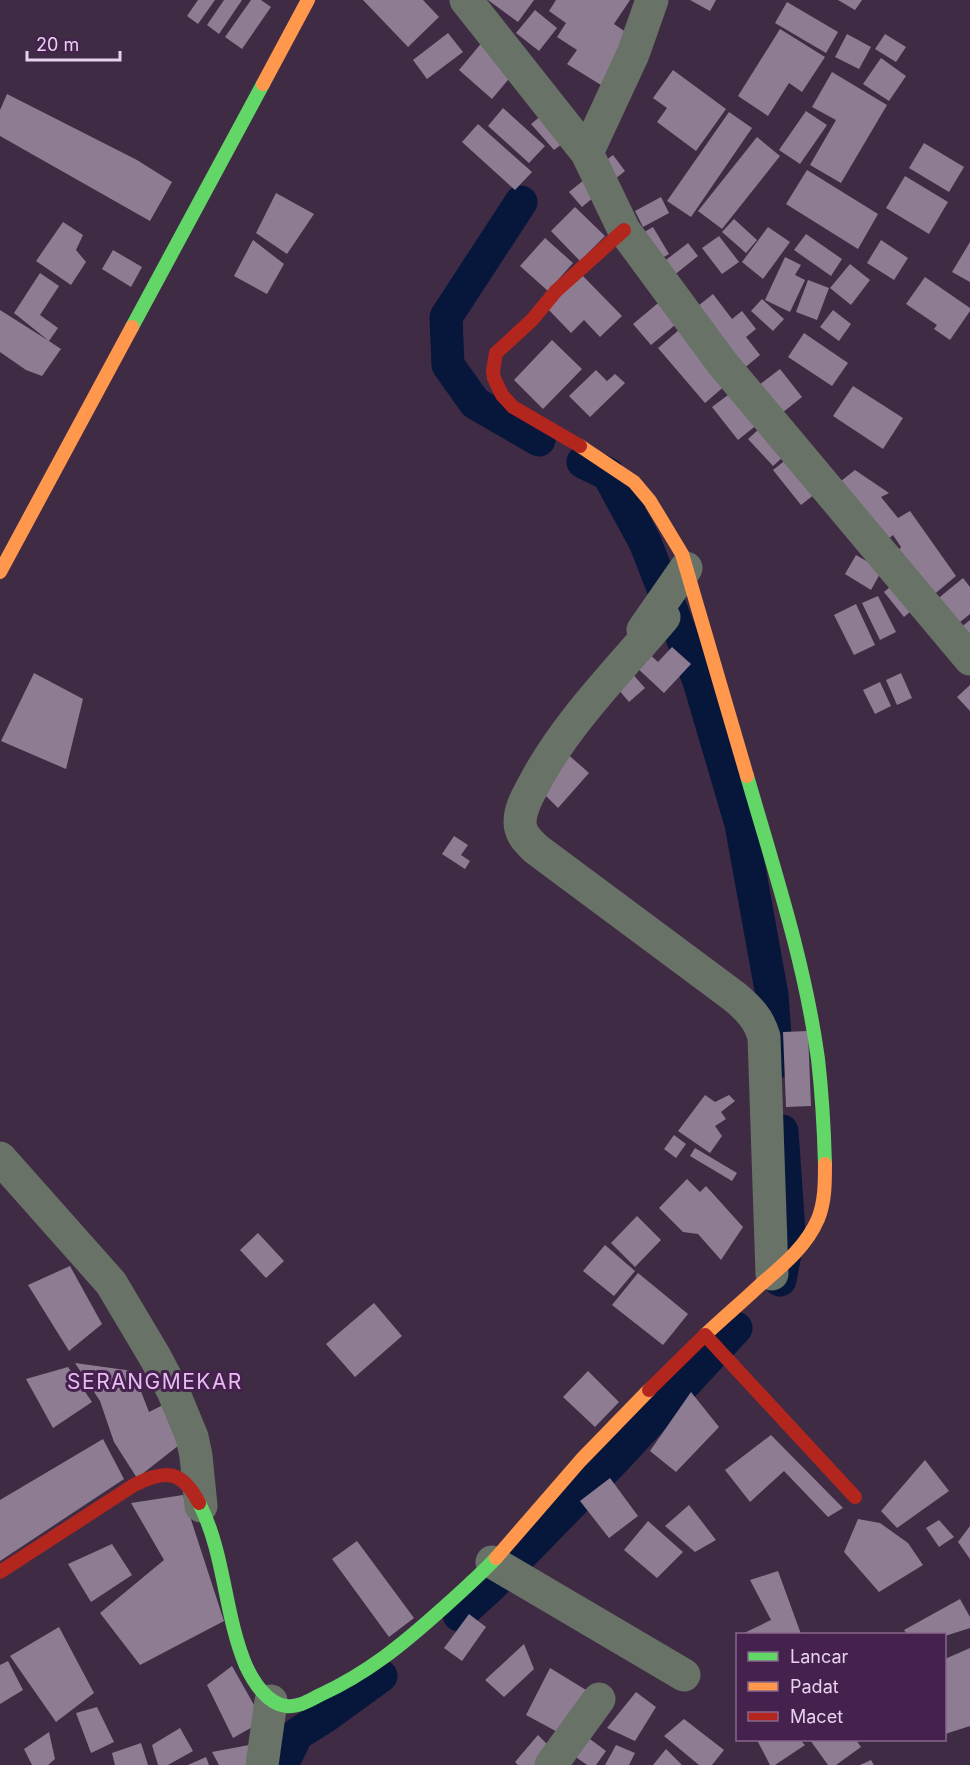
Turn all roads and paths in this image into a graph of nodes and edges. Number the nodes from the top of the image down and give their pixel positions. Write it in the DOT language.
graph roads {
  1 [pos="308,0"];
  2 [pos="466,0"];
  3 [pos="652,0"];
  4 [pos="587,153"];
  5 [pos="624,230"];
  6 [pos="686,568"];
  7 [pos="0,572"];
  8 [pos="970,659"];
  9 [pos="0,1158"];
  10 [pos="781,1265"];
  11 [pos="708,1338"];
  12 [pos="855,1497"];
  13 [pos="201,1506"];
  14 [pos="502,1568"];
  15 [pos="0,1572"];
  16 [pos="684,1676"];
  17 [pos="599,1699"];
  18 [pos="271,1701"];
  19 [pos="262,1765"];
  20 [pos="551,1765"];
  1 -- 7 [label="street"];
  2 -- 4 [label="street"];
  3 -- 4 [label="street"];
  4 -- 5 [label="street"];
  5 -- 6 [label="street"];
  5 -- 8 [label="street"];
  6 -- 10 [label="street"];
  6 -- 10 [label="street"];
  9 -- 13 [label="street"];
  10 -- 11 [label="street"];
  11 -- 12 [label="street"];
  11 -- 14 [label="street"];
  13 -- 15 [label="street"];
  13 -- 18 [label="street"];
  14 -- 16 [label="street"];
  14 -- 18 [label="street"];
  17 -- 20 [label="street"];
  18 -- 19 [label="street"];
}
